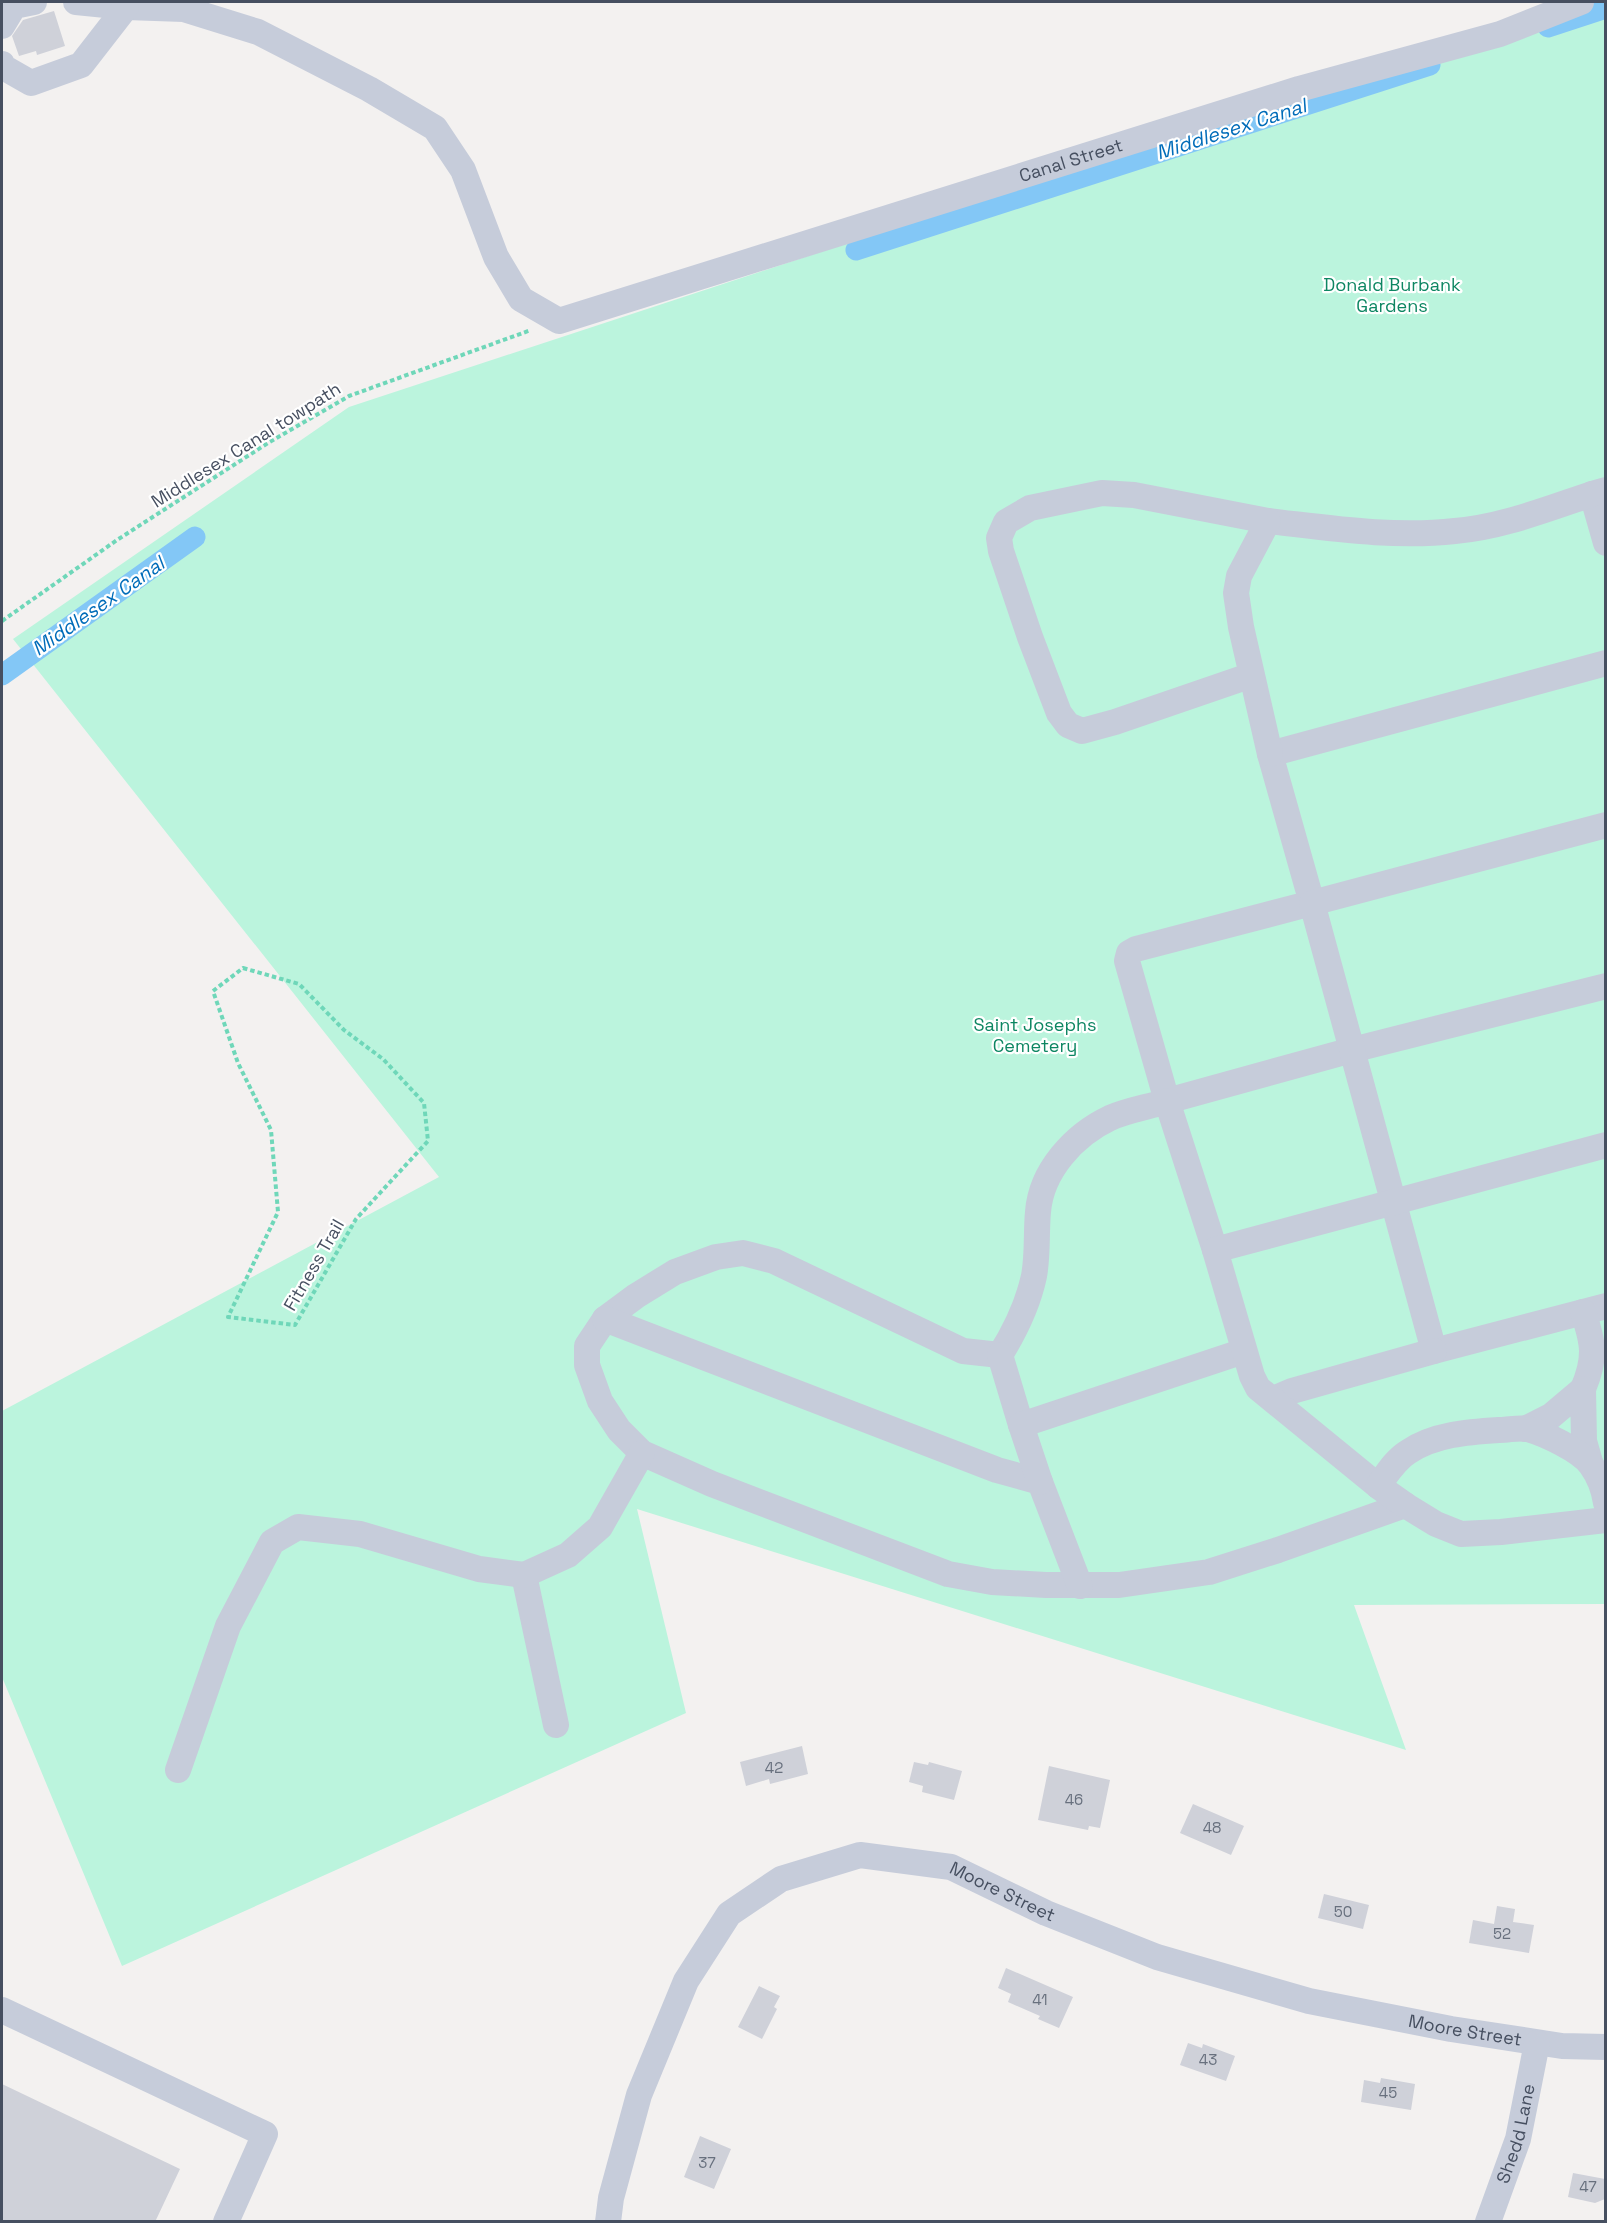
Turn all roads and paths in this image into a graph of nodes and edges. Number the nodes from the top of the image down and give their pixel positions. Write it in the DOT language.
graph roads {
  1 [pos="34,2"];
  2 [pos="76,2"];
  3 [pos="1581,2"];
  4 [pos="126,7"];
  5 [pos="2,26"];
  6 [pos="2,64"];
  7 [pos="559,321"];
  8 [pos="1599,492"];
  9 [pos="1268,521"];
  10 [pos="1605,543"];
  11 [pos="2,621"];
  12 [pos="1605,663"];
  13 [pos="1252,675"];
  14 [pos="1270,754"];
  15 [pos="1605,825"];
  16 [pos="1312,903"];
  17 [pos="1605,986"];
  18 [pos="344,1030"];
  19 [pos="1352,1050"];
  20 [pos="1167,1101"];
  21 [pos="1605,1144"];
  22 [pos="1392,1203"];
  23 [pos="1215,1250"];
  24 [pos="1594,1309"];
  25 [pos="605,1319"];
  26 [pos="1244,1351"];
  27 [pos="1434,1351"];
  28 [pos="1000,1355"];
  29 [pos="1583,1389"];
  30 [pos="1273,1399"];
  31 [pos="1021,1425"];
  32 [pos="1525,1429"];
  33 [pos="642,1453"];
  34 [pos="1590,1462"];
  35 [pos="1040,1482"];
  36 [pos="1378,1486"];
  37 [pos="1605,1503"];
  38 [pos="1404,1506"];
  39 [pos="1605,1520"];
  40 [pos="524,1575"];
  41 [pos="1080,1586"];
  42 [pos="556,1725"];
  43 [pos="178,1770"];
  44 [pos="2,2010"];
  45 [pos="1537,2043"];
  46 [pos="1605,2047"];
  47 [pos="226,2222"];
  48 [pos="608,2222"];
  49 [pos="1488,2222"];
  1 -- 5 [label="street"];
  2 -- 4 [label="street"];
  3 -- 7 [label="street, Canal Street"];
  4 -- 6 [label="street"];
  4 -- 7 [label="street"];
  7 -- 11 [label="path, Middlesex Canal towpath"];
  8 -- 9 [label="street"];
  8 -- 10 [label="street"];
  9 -- 13 [label="street"];
  9 -- 13 [label="street"];
  12 -- 14 [label="street"];
  13 -- 14 [label="street"];
  14 -- 16 [label="street"];
  15 -- 16 [label="street"];
  16 -- 19 [label="street"];
  16 -- 20 [label="street"];
  17 -- 19 [label="street"];
  18 -- 18 [label="path, Fitness Trail"];
  19 -- 20 [label="street"];
  19 -- 22 [label="street"];
  20 -- 23 [label="street"];
  20 -- 28 [label="street"];
  21 -- 22 [label="street"];
  22 -- 23 [label="street"];
  22 -- 27 [label="street"];
  23 -- 26 [label="street"];
  24 -- 27 [label="street"];
  24 -- 29 [label="street"];
  25 -- 28 [label="street"];
  25 -- 33 [label="street"];
  25 -- 35 [label="street"];
  26 -- 30 [label="street"];
  26 -- 31 [label="street"];
  27 -- 30 [label="street"];
  28 -- 31 [label="street"];
  29 -- 32 [label="street"];
  29 -- 34 [label="street"];
  30 -- 36 [label="street"];
  31 -- 35 [label="street"];
  32 -- 34 [label="street"];
  32 -- 36 [label="street"];
  33 -- 40 [label="street"];
  33 -- 41 [label="street"];
  34 -- 37 [label="street"];
  35 -- 41 [label="street"];
  36 -- 38 [label="street"];
  38 -- 39 [label="street"];
  38 -- 41 [label="street"];
  40 -- 42 [label="street"];
  40 -- 43 [label="street"];
  44 -- 47 [label="street"];
  45 -- 46 [label="street, Moore Street"];
  45 -- 48 [label="street, Moore Street"];
  45 -- 49 [label="street, Shedd Lane"];
}
